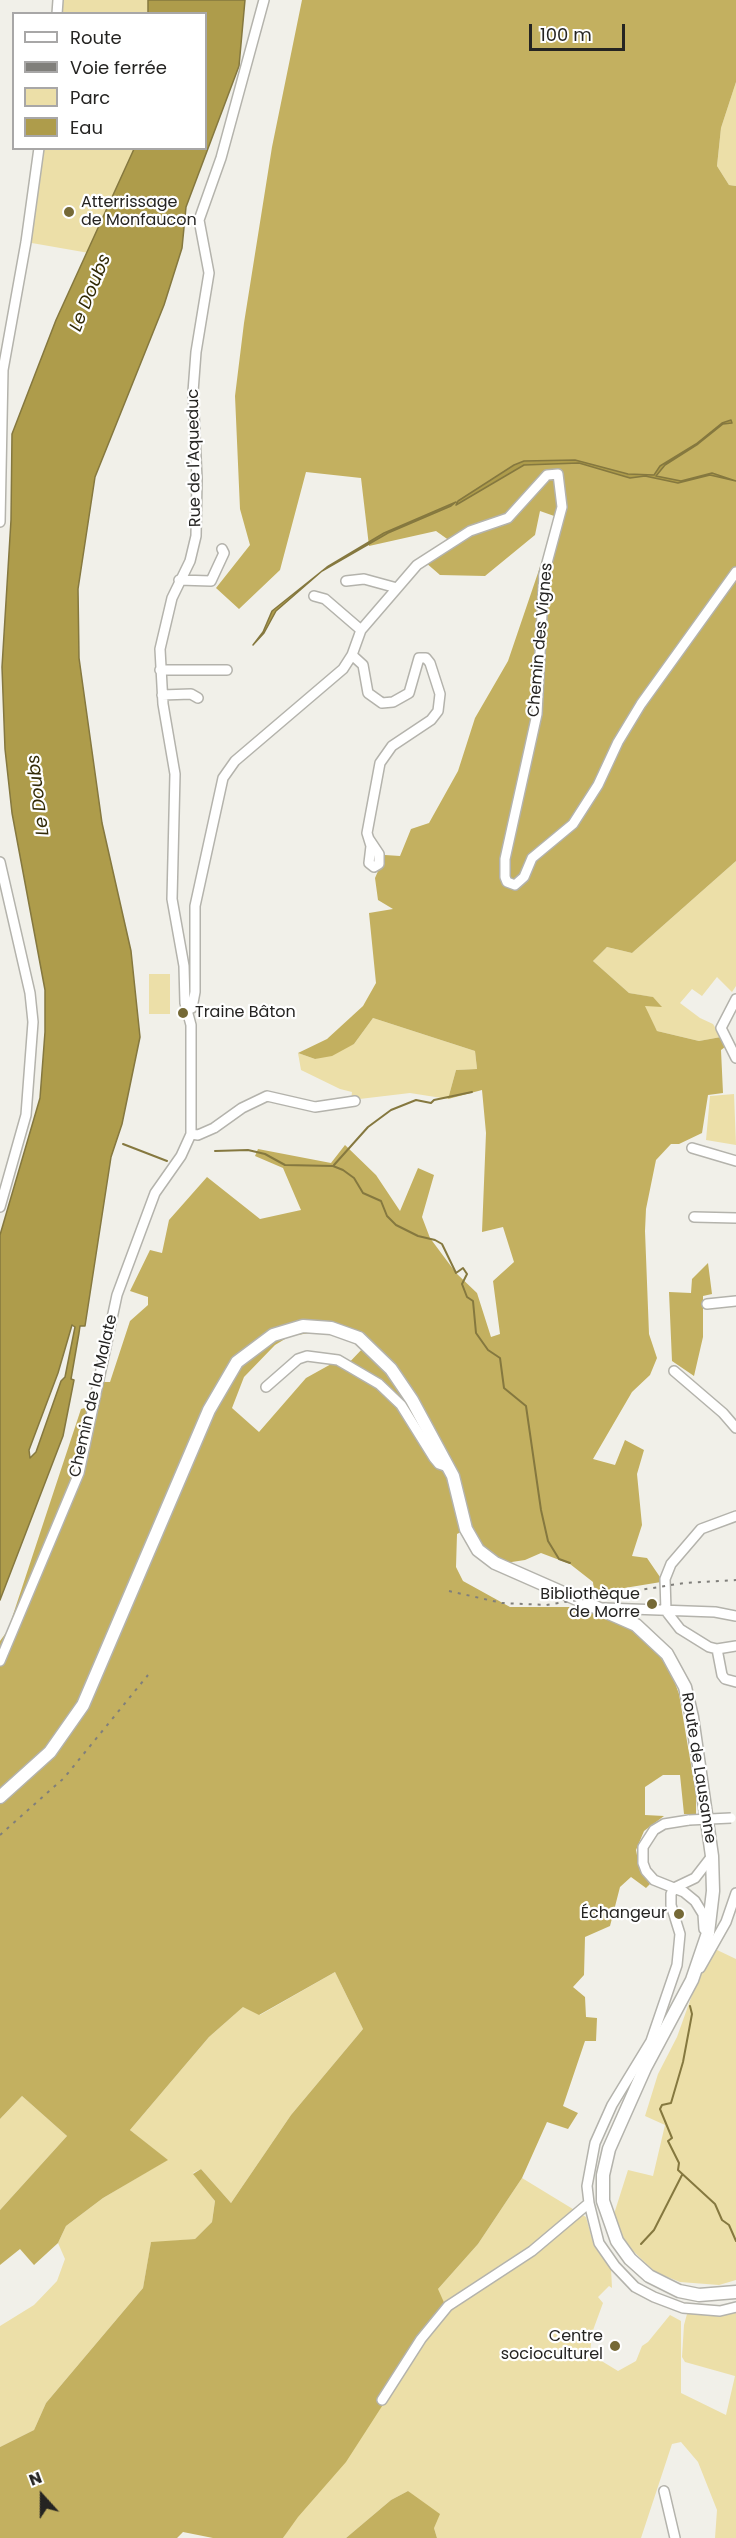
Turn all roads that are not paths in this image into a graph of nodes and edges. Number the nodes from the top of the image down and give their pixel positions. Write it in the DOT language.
graph roads {
  1 [pos="264,0"];
  2 [pos="39,150"];
  3 [pos="0,522"];
  4 [pos="222,549"];
  5 [pos="736,572"];
  6 [pos="179,580"];
  7 [pos="346,581"];
  8 [pos="396,588"];
  9 [pos="314,596"];
  10 [pos="361,630"];
  11 [pos="352,655"];
  12 [pos="226,669"];
  13 [pos="160,670"];
  14 [pos="162,696"];
  15 [pos="198,698"];
  16 [pos="369,840"];
  17 [pos="0,862"];
  18 [pos="736,999"];
  19 [pos="187,1009"];
  20 [pos="736,1058"];
  21 [pos="355,1101"];
  22 [pos="191,1134"];
  23 [pos="692,1148"];
  24 [pos="736,1161"];
  25 [pos="0,1207"];
  26 [pos="694,1217"];
  27 [pos="736,1218"];
  28 [pos="736,1301"];
  29 [pos="707,1304"];
  30 [pos="674,1371"];
  31 [pos="266,1387"];
  32 [pos="736,1428"];
  33 [pos="448,1467"];
  34 [pos="736,1516"];
  35 [pos="601,1608"];
  36 [pos="666,1611"];
  37 [pos="736,1616"];
  38 [pos="736,1646"];
  39 [pos="717,1650"];
  40 [pos="0,1662"];
  41 [pos="736,1682"];
  42 [pos="0,1797"];
  43 [pos="734,1818"];
  44 [pos="712,1856"];
  45 [pos="674,1888"];
  46 [pos="736,1893"];
  47 [pos="701,1955"];
  48 [pos="690,1985"];
  49 [pos="589,2203"];
  50 [pos="736,2286"];
  51 [pos="736,2292"];
  52 [pos="736,2307"];
  53 [pos="382,2400"];
  54 [pos="664,2491"];
  55 [pos="675,2538"];
  1 -- 6 [label="street, Rue de l'Aqueduc"];
  2 -- 3 [label="street"];
  4 -- 6 [label="street"];
  5 -- 8 [label="street, Chemin des Vignes"];
  6 -- 13 [label="street, Rue de l'Aqueduc"];
  7 -- 8 [label="street"];
  8 -- 10 [label="street, Chemin des Vignes"];
  9 -- 10 [label="street"];
  10 -- 11 [label="street, Chemin des Vignes"];
  11 -- 16 [label="street"];
  11 -- 19 [label="street, Chemin des Vignes"];
  12 -- 13 [label="street"];
  13 -- 14 [label="street, Rue de l'Aqueduc"];
  14 -- 15 [label="street"];
  14 -- 19 [label="street, Rue de l'Aqueduc"];
  17 -- 25 [label="street"];
  18 -- 20 [label="street"];
  19 -- 22 [label="street, Rue de l'Aqueduc"];
  21 -- 22 [label="street"];
  22 -- 40 [label="street, Chemin de la Malate"];
  23 -- 24 [label="street"];
  26 -- 27 [label="street"];
  28 -- 29 [label="street"];
  30 -- 32 [label="street"];
  31 -- 33 [label="street"];
  33 -- 35 [label="main road, Route de Lausanne"];
  33 -- 42 [label="main road, Route de Lausanne"];
  34 -- 36 [label="street"];
  35 -- 36 [label="street"];
  35 -- 44 [label="main road, Route de Lausanne"];
  36 -- 37 [label="street"];
  36 -- 39 [label="street"];
  38 -- 39 [label="street"];
  39 -- 41 [label="street"];
  43 -- 45 [label="street, bridge"];
  44 -- 45 [label="street"];
  44 -- 47 [label="main road, Route de Lausanne"];
  45 -- 47 [label="street"];
  45 -- 49 [label="street"];
  46 -- 48 [label="street"];
  47 -- 48 [label="main road, Route de Lausanne"];
  48 -- 50 [label="main road, Route de Lausanne"];
  48 -- 51 [label="main road, Route de Lausanne"];
  49 -- 52 [label="street"];
  49 -- 53 [label="street"];
  54 -- 55 [label="street"];
}
